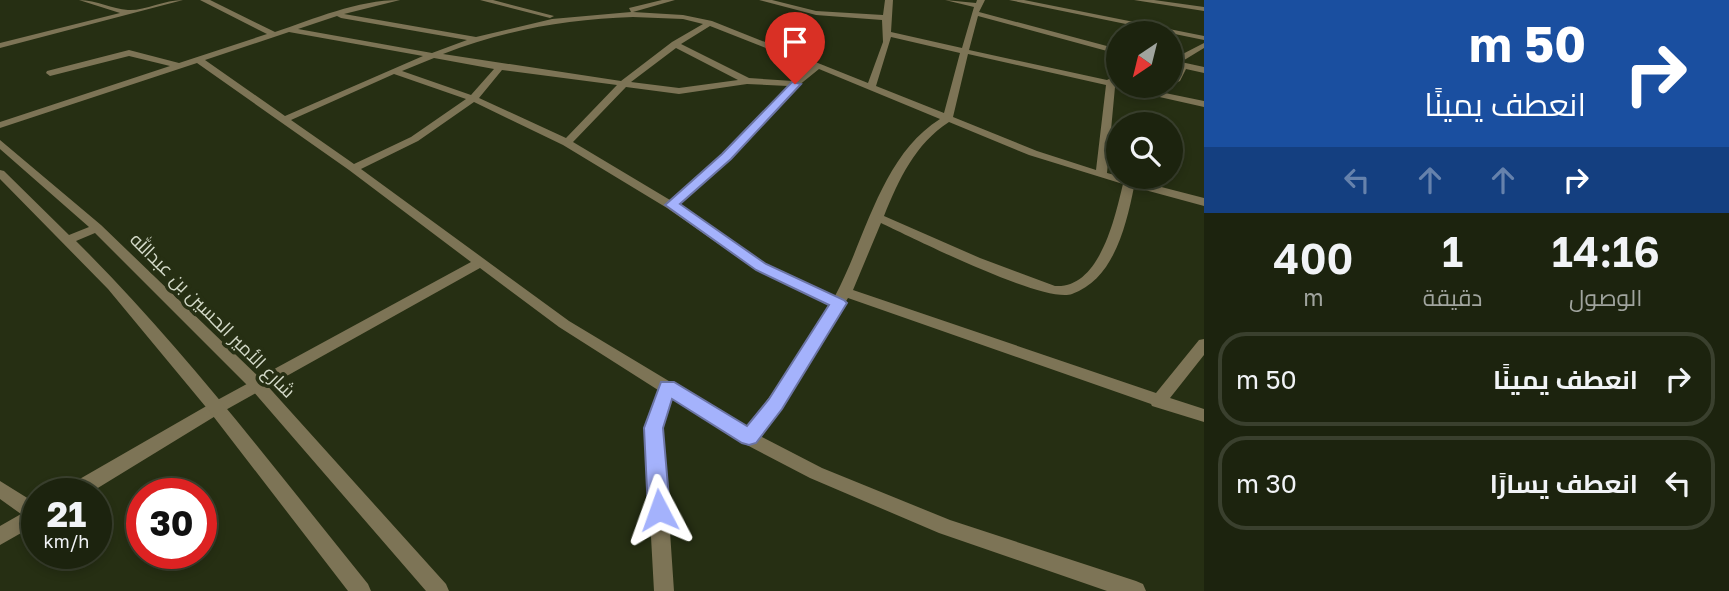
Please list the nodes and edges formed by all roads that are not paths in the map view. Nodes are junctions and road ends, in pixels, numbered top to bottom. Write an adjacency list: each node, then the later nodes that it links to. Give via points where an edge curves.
1 (83, 0): 15 (street)
2 (179, 0): 15 (street)
3 (204, 0): 23 (street)
4 (396, 0): 16 (street)
5 (484, 0): 17 (street)
6 (529, 0): 17 (street)
7 (671, 0): 18 (street)
8 (763, 0): 19 (street, via 816,13)
9 (889, 0): 19 (street)
10 (949, 0): 13 (street)
11 (1013, 0): 25 (street)
12 (1138, 0): 14 (street)
13 (978, 6): 30 (street); 31 (street)
14 (1204, 9)
15 (128, 12): 29 (street)
16 (333, 15): 22 (street); 26 (street)
17 (550, 16): 20 (street)
18 (603, 17): 20 (street); 21 (street, via 671,16)
19 (886, 18): 24 (street)
20 (559, 22): 26 (street)
21 (709, 23): 27 (street); 35 (street)
22 (288, 30): 23 (street); 32 (street)
23 (275, 34): 34 (street)
24 (887, 38): 31 (street); 46 (street)
25 (1204, 38)
26 (477, 39): 32 (street)
27 (675, 44): 42 (street); 44 (street)
28 (1204, 45): 33 (street)
29 (0, 46)
30 (1106, 48)
31 (966, 51): 43 (street); 53 (street)
32 (435, 56): 38 (street); 40 (street)
33 (1183, 57)
34 (200, 61): 36 (street); 52 (street)
35 (819, 65): 45 (street); 46 (street)
36 (183, 66): 41 (street, via 129,52); 54 (street)
37 (1183, 66): 39 (street)
38 (500, 67): 44 (street); 50 (street)
39 (1204, 70)
40 (396, 72): 50 (street); 52 (street)
41 (50, 73)
42 (747, 81): 44 (street, via 683,91); 45 (street)
43 (1106, 82)
44 (624, 83): 56 (street)
45 (795, 84): 64 (street, via 727,156)
46 (871, 86): 53 (street)
47 (1183, 96): 51 (street)
48 (1114, 98): 59 (street)
49 (1183, 98): 51 (street)
50 (474, 99): 56 (street); 57 (street, via 409,142)
51 (1204, 102)
52 (285, 118): 57 (street)
53 (947, 119): 59 (street); 65 (street, via 934,125 912,151)
54 (0, 125)
55 (0, 143): 66 (street, شارع الأمير الحسين بن عبدالله)
56 (567, 143): 64 (street)
57 (353, 168): 68 (street)
58 (0, 173): 67 (street)
59 (1101, 175): 60 (street)
60 (1106, 176)
61 (1128, 189): 65 (street, via 1120,225 1101,262 1080,284 1067,290 1038,285)
62 (1153, 189): 63 (street)
63 (1204, 202)
64 (671, 205): 69 (street, via 761,267)
65 (877, 217): 69 (street)
66 (97, 228): 67 (street); 71 (street, شارع الأمير الحسين بن عبدالله)
67 (68, 240): 74 (street)
68 (479, 263): 71 (street); 72 (street, via 565,324)
69 (842, 298): 73 (street); 76 (street)
70 (1204, 344): 73 (street)
71 (258, 386): 74 (street); 83 (street, شارع الأمير الحسين بن عبدالله)
72 (667, 387): 76 (street); 84 (street, via 654,428)
73 (1158, 402): 75 (street)
74 (216, 408): 77 (street); 82 (street)
75 (1204, 416)
76 (749, 438): 85 (street, via 816,473 946,527)
77 (98, 478)
78 (0, 489): 79 (street)
79 (21, 504)
80 (21, 524): 81 (street)
81 (0, 537)
82 (362, 591)
83 (439, 591)
84 (664, 591)
85 (1136, 591)

